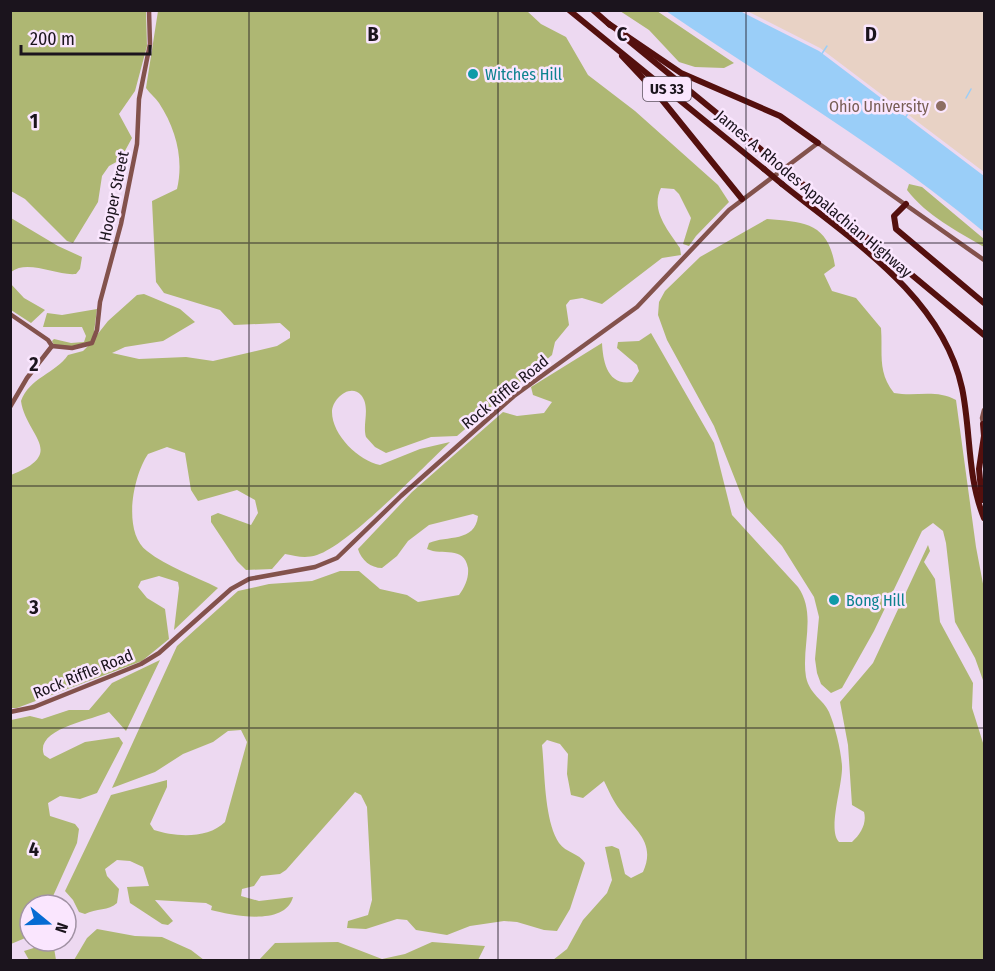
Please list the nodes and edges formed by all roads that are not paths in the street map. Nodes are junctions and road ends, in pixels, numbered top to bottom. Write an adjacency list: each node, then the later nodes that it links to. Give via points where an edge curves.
1 (149, 10): 13 (street, Hooper Street, via 150,44 139,99 137,144 97,330 92,343 72,348)
2 (569, 10): 5 (highway, James A. Rhodes Appalachian Highway / US 33)
3 (593, 10): 4 (highway, James A. Rhodes Appalachian Highway / US 33)
4 (609, 24): 6 (highway, via 681,73 780,116); 12 (highway, James A. Rhodes Appalachian Highway / US 33, bridge)
5 (613, 47): 7 (highway, via 654,90); 18 (highway, James A. Rhodes Appalachian Highway / US 33, bridge, via 911,294 939,334 962,386 972,472)
6 (818, 143): 7 (street, Rock Riffle Road); 8 (street)
7 (742, 200): 19 (street, Rock Riffle Road, via 712,226 637,307 514,396 337,558 315,567 249,579 231,589 159,653 141,664 34,707)
8 (906, 204): 9 (street); 10 (highway, via 894,216 896,229)
9 (984, 260)
10 (984, 303)
11 (10, 314): 13 (street)
12 (984, 335)
13 (52, 346): 14 (street)
14 (10, 407)
15 (984, 410): 16 (street)
16 (984, 425): 17 (highway, via 979,474)
17 (984, 513)
18 (984, 518)
19 (10, 712)

